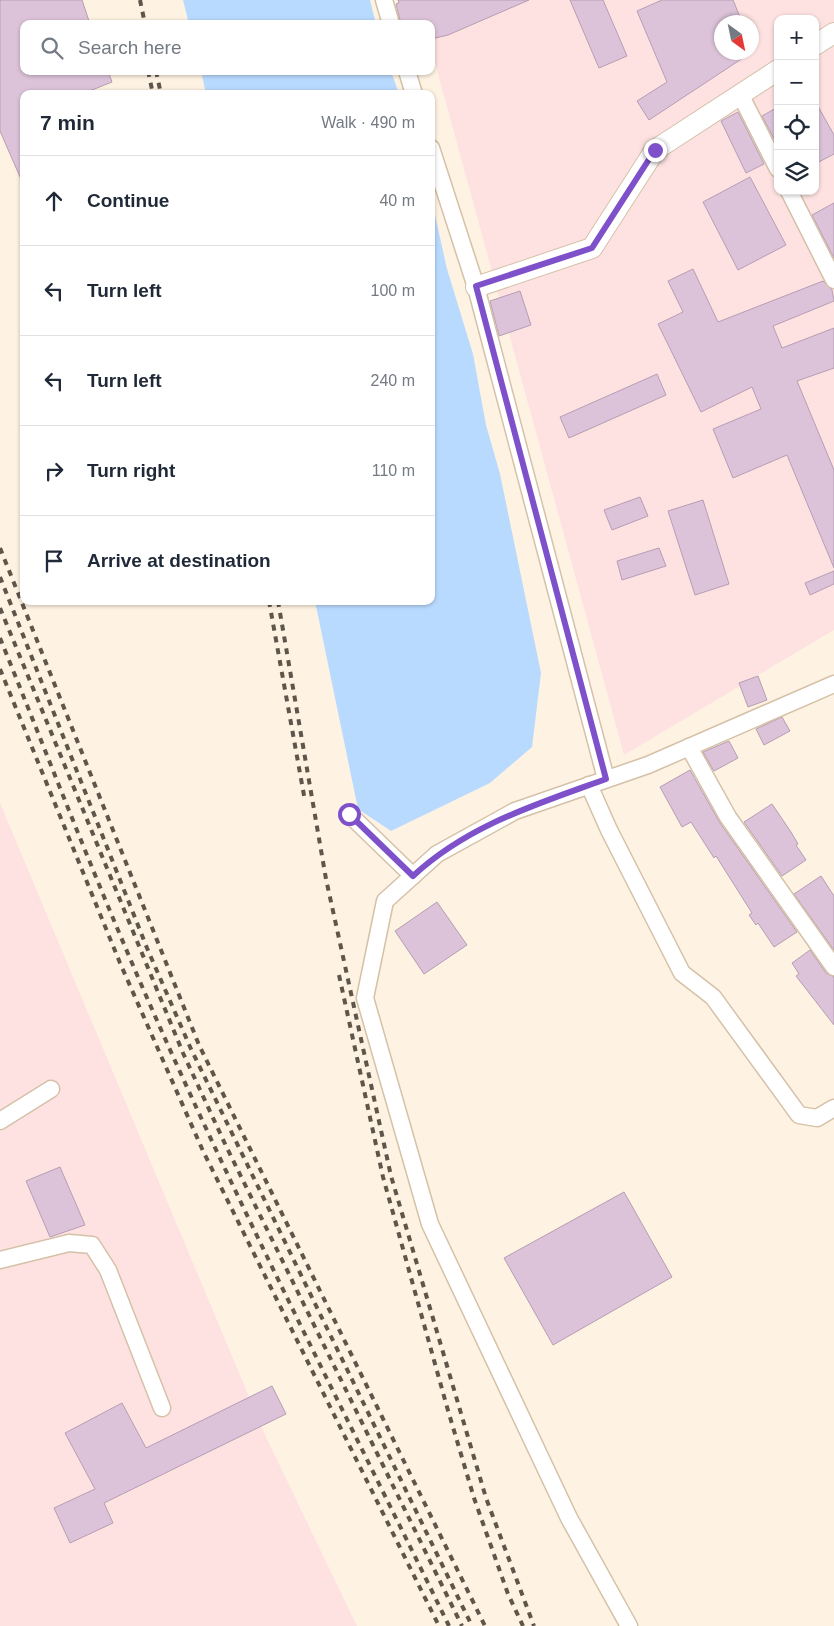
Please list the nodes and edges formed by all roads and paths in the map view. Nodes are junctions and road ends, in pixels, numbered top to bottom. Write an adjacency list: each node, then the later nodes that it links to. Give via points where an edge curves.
1 (384, 0): 2 (street)
2 (390, 20)
3 (834, 33): 4 (street)
4 (819, 42)
5 (774, 73): 8 (street)
6 (408, 75): 7 (street)
7 (413, 90)
8 (740, 94): 10 (street); 13 (street, via 655,150 592,248)
9 (435, 160): 13 (street)
10 (774, 161)
11 (791, 195): 12 (street)
12 (834, 280)
13 (476, 286): 16 (street)
14 (834, 684): 15 (street)
15 (689, 747): 16 (street); 20 (street, via 728,817)
16 (606, 779): 17 (street)
17 (589, 785): 19 (street, via 515,811 437,854); 22 (street, via 682,973 713,997 799,1115 816,1118)
18 (349, 814): 19 (street)
19 (413, 876): 26 (street, via 385,901 365,998 430,1224 569,1518)
20 (834, 967)
21 (51, 1089): 23 (street)
22 (834, 1108)
23 (0, 1121)
24 (0, 1260): 25 (street, via 69,1243 92,1246 108,1270)
25 (162, 1408)
26 (629, 1626)

